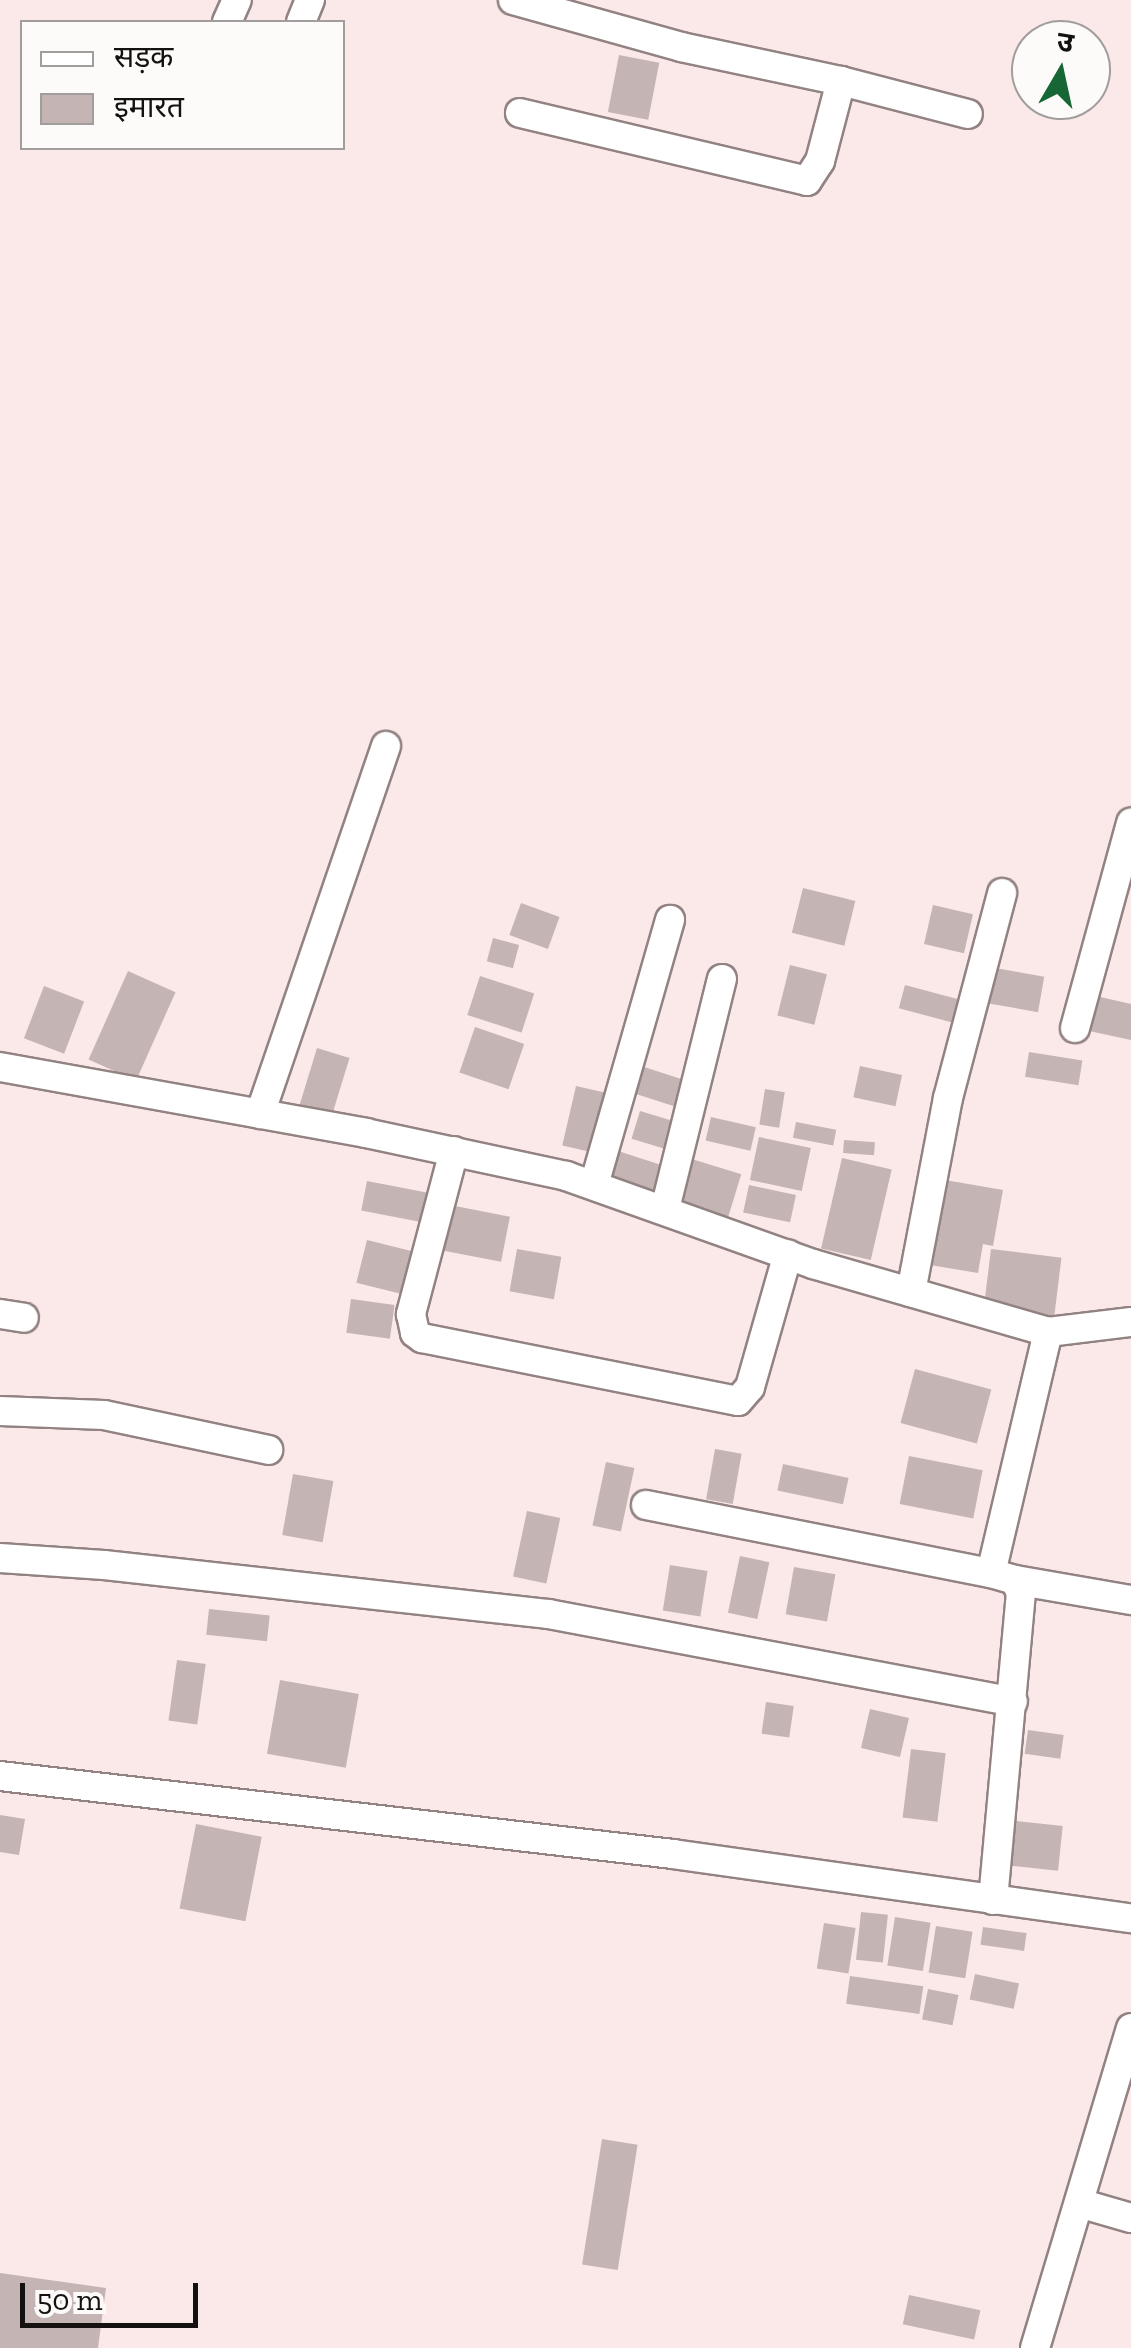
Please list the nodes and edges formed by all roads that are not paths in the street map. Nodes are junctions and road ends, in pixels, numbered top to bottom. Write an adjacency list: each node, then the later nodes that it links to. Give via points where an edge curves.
1 (513, 0): 2 (street, via 681,47)
2 (841, 80): 3 (street, via 820,160 807,181); 4 (street)
3 (520, 113)
4 (968, 114)
5 (386, 746): 12 (street)
6 (1131, 823): 10 (street)
7 (1002, 893): 17 (street, via 948,1098)
8 (670, 920): 14 (street)
9 (722, 979): 15 (street)
10 (1075, 1028)
11 (0, 1068): 12 (street)
12 (260, 1114): 13 (street)
13 (454, 1151): 14 (street); 16 (street, via 411,1314 422,1338 738,1401 750,1387)
14 (594, 1185): 15 (street)
15 (665, 1209): 16 (street)
16 (788, 1254): 17 (street)
17 (910, 1292): 19 (street)
18 (1131, 1322): 19 (street)
19 (1048, 1332): 24 (street)
20 (0, 1411): 21 (street, via 104,1415)
21 (268, 1450)
22 (646, 1504): 24 (street)
23 (0, 1558): 26 (street, via 549,1614)
24 (1003, 1576): 25 (street); 26 (street, via 1021,1593)
25 (1131, 1600)
26 (1013, 1702): 28 (street)
27 (0, 1776): 28 (street, via 673,1854)
28 (993, 1900): 29 (street)
29 (1131, 1918)
30 (1131, 2028): 31 (street)
31 (1078, 2203): 32 (street); 33 (street)
32 (1131, 2218)
33 (1035, 2348)

